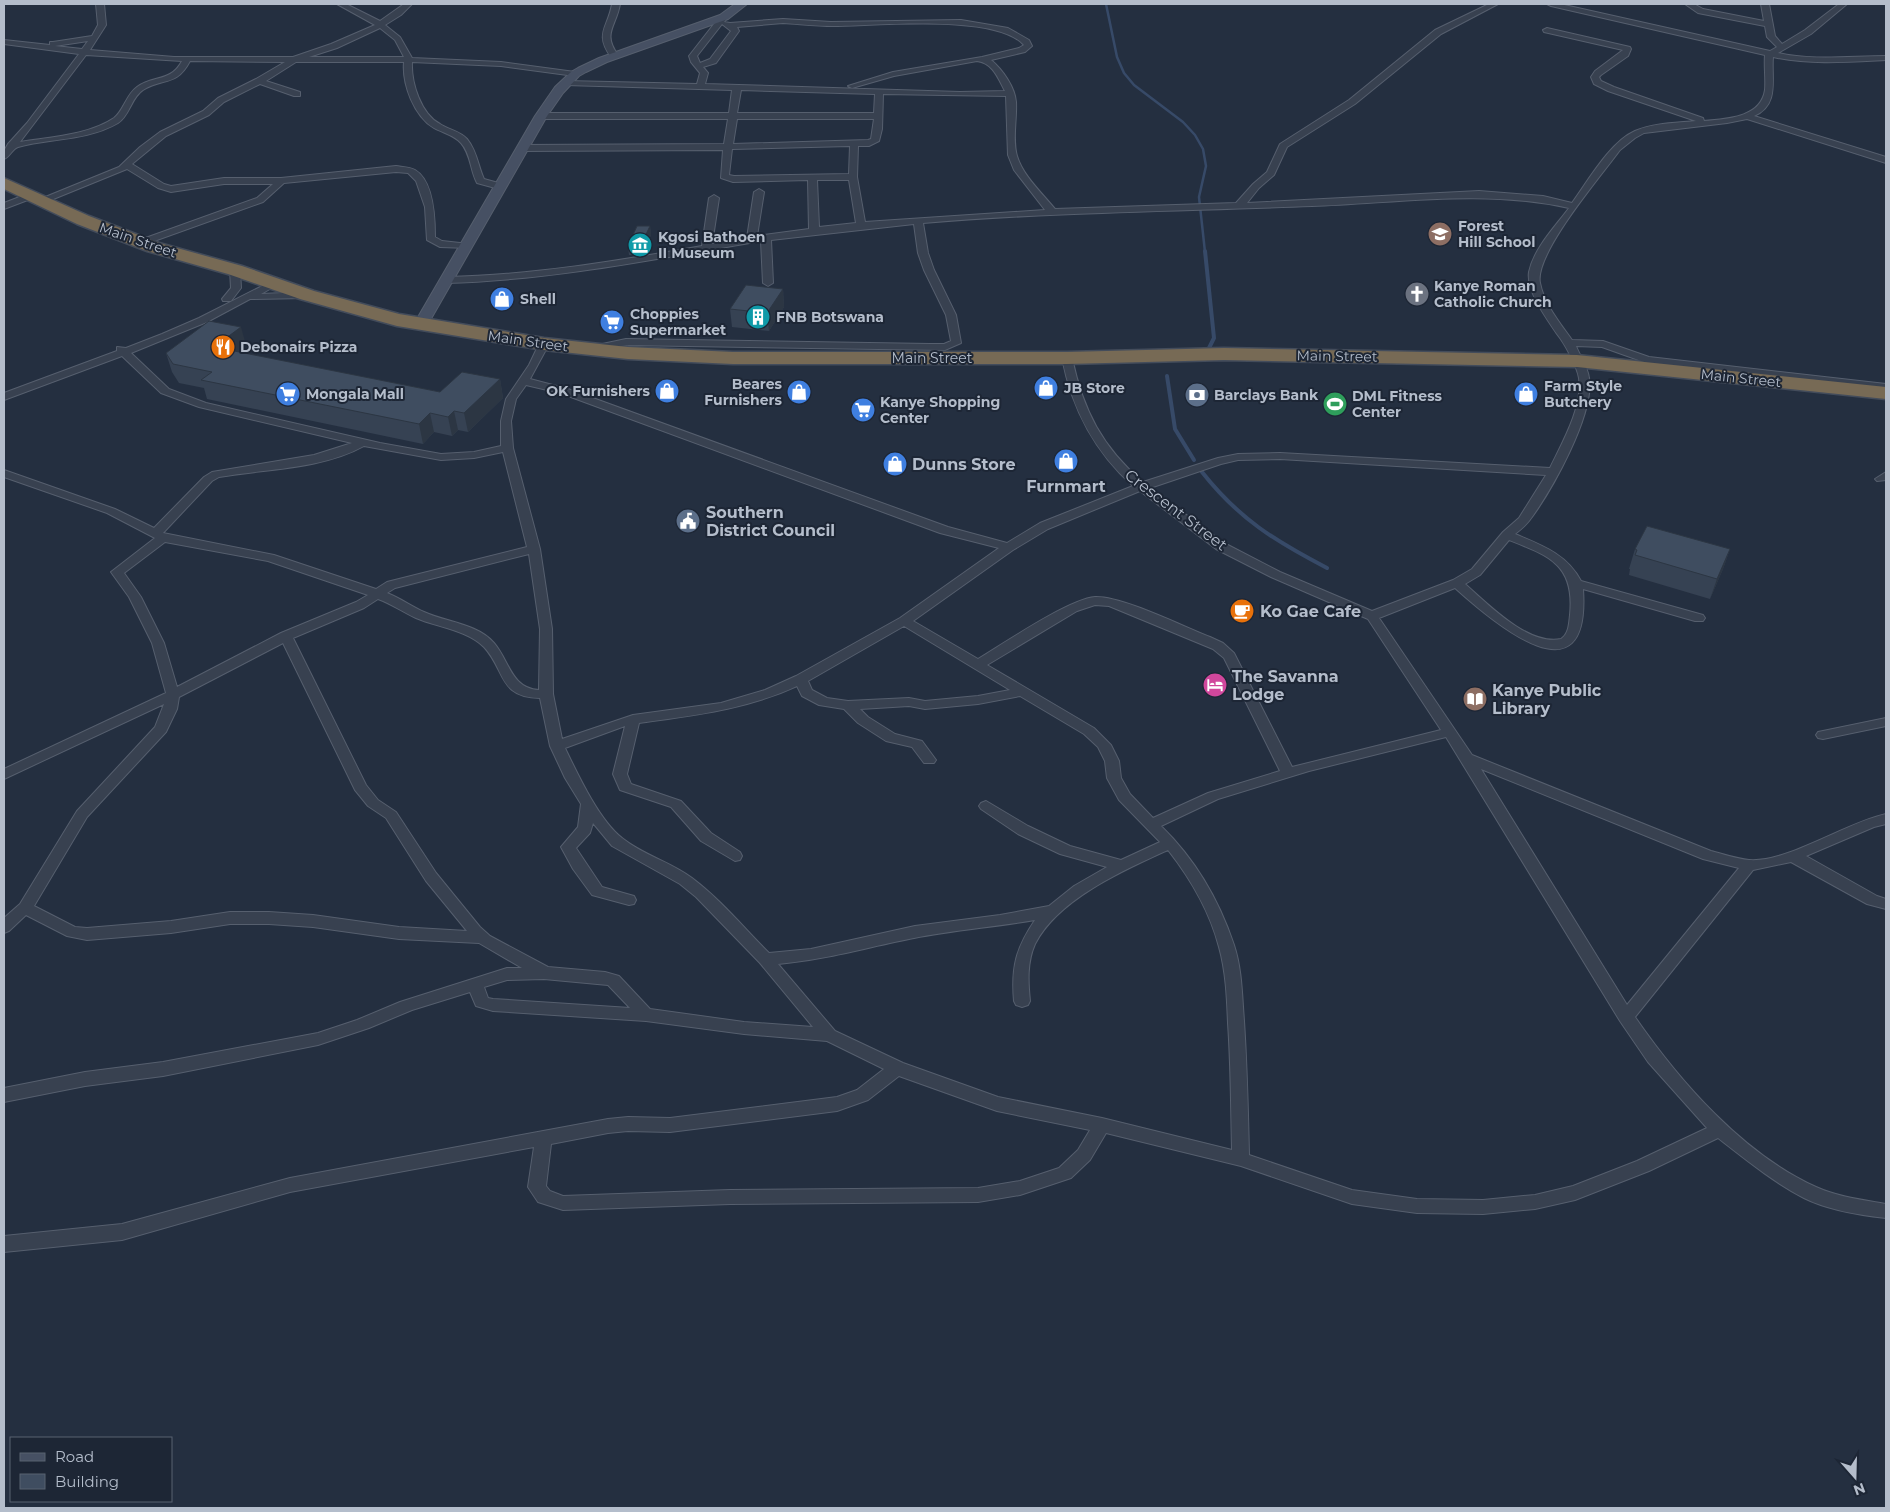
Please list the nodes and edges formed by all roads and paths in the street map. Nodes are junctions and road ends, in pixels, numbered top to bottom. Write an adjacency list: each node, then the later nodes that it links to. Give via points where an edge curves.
1 (100, 4): 17 (street, via 102,25)
2 (341, 4): 14 (street)
3 (408, 4): 14 (street)
4 (616, 4): 22 (street, via 604,38 606,47)
5 (742, 4): 13 (street)
6 (1494, 4): 59 (street, via 1438,32 1352,102 1283,146 1271,173)
7 (1551, 4): 12 (street)
8 (1574, 4): 12 (street)
9 (1689, 4): 15 (street, via 1701,11)
10 (1765, 4): 15 (street)
11 (1843, 4): 20 (street, via 1808,32)
12 (1564, 7): 23 (street)
13 (725, 21): 22 (street); 28 (street, via 831,24 961,22 1005,30 1028,46); 29 (street, via 693,56); 29 (street, via 734,31 713,62)
14 (380, 24): 24 (street, via 355,38); 27 (street, via 396,38)
15 (1769, 24): 20 (street, via 1771,37)
16 (1546, 30): 42 (street, via 1627,49 1625,54 1598,73 1595,77 1597,82)
17 (94, 38): 19 (street); 21 (street)
18 (4, 42): 19 (street)
19 (38, 46): 21 (street)
20 (1780, 47): 23 (street)
21 (83, 52): 26 (street); 44 (street)
22 (614, 55): 30 (street)
23 (1769, 55): 25 (street, via 1811,60); 41 (street, via 1770,90 1760,110)
24 (295, 58): 26 (street); 27 (street); 31 (street)
25 (1886, 58)
26 (187, 59): 44 (street, via 175,76 138,90 125,111 112,122)
27 (408, 59): 30 (street, via 501,64); 54 (street, via 414,98 428,121 460,137 473,155 482,184)
28 (984, 59): 34 (street, via 893,74); 36 (street, via 998,69)
29 (698, 66): 32 (street, via 704,74)
30 (571, 79): 32 (street); 38 (street, via 551,99)
31 (259, 80): 37 (street); 49 (street, via 221,100 196,119 164,134)
32 (701, 86): 33 (street)
33 (737, 87): 34 (street); 39 (street)
34 (840, 90): 35 (street)
35 (879, 91): 36 (street); 40 (street)
36 (1010, 93): 61 (street, via 1012,155 1018,170)
37 (297, 94)
38 (541, 116): 39 (street); 46 (street)
39 (732, 116): 40 (street); 45 (street)
40 (879, 116): 43 (street, via 875,141)
41 (1747, 116): 42 (street); 48 (street)
42 (1708, 123): 60 (street, via 1660,127 1631,136 1617,148)
43 (854, 144): 45 (street); 50 (street)
44 (11, 146): 47 (street)
45 (727, 147): 46 (street); 51 (street, via 723,174 730,179)
46 (522, 148): 54 (street)
47 (4, 156)
48 (1886, 160)
49 (127, 165): 52 (street, via 165,188 224,181); 56 (street, via 116,172)
50 (852, 177): 51 (street); 63 (street)
51 (812, 178): 64 (street)
52 (281, 181): 67 (street, via 265,197 252,203); 68 (street, via 396,169 410,171 420,180 430,208 430,238 440,244)
53 (4, 183): 56 (highway, Main Street)
54 (499, 186): 68 (street)
55 (760, 192): 66 (street)
56 (37, 198): 58 (street); 67 (highway, Main Street, via 78,219)
57 (714, 198): 69 (street)
58 (4, 206)
59 (1239, 206): 60 (street, via 1481,194 1549,199); 61 (street)
60 (1574, 206): 79 (street, via 1544,248 1534,273 1535,284 1547,312)
61 (1052, 212): 62 (street)
62 (918, 221): 63 (street); 80 (street, via 923,253 951,315 956,343 952,346)
63 (860, 226): 64 (street)
64 (814, 230): 65 (street)
65 (766, 237): 66 (street); 73 (street)
66 (752, 239): 69 (street)
67 (143, 242): 70 (highway, Main Street)
68 (466, 246): 71 (street)
69 (707, 247): 71 (street, via 537,275)
70 (235, 270): 72 (highway, Main Street); 75 (street, via 236,288)
71 (446, 280): 77 (street)
72 (269, 281): 74 (highway, Main Street); 75 (street); 76 (street)
73 (768, 283)
74 (307, 295): 76 (street); 77 (highway, Main Street)
75 (227, 299): 81 (street)
76 (242, 299): 78 (street)
77 (421, 324): 82 (highway, Main Street, via 514,340)
78 (158, 339): 81 (street); 85 (street)
79 (1569, 342): 84 (street); 88 (street, via 1603,344 1648,360)
80 (656, 348): 82 (highway, Main Street); 83 (highway, Main Street, via 733,358)
81 (117, 353): 85 (street); 86 (street); 90 (street)
82 (541, 355): 87 (street)
83 (1067, 358): 84 (highway, Main Street, via 1224,354); 95 (street, Crescent Street, via 1070,377 1093,433 1103,449)
84 (1577, 361): 89 (highway, Main Street); 93 (street, via 1584,378 1582,405)
85 (132, 364): 86 (street, via 103,364); 91 (street, via 165,390 188,401)
86 (77, 370): 90 (street)
87 (523, 381): 92 (street, via 511,399 505,430); 98 (street, via 564,391 944,530)
88 (1886, 387)
89 (1886, 393)
90 (4, 396)
91 (362, 442): 92 (street, via 452,458); 97 (street, via 354,448 331,454 216,474 208,479)
92 (506, 448): 99 (street)
93 (1554, 472): 95 (street, via 1280,456 1238,457); 96 (street, via 1524,520)
94 (4, 473): 97 (street, via 111,511)
95 (1140, 487): 98 (street, via 1044,526); 103 (street, Crescent Street, via 1219,545 1268,571)
96 (1506, 535): 100 (street, via 1546,552 1562,564); 101 (street, via 1476,572)
97 (159, 536): 102 (street, via 270,558); 110 (street, via 117,571 158,643)
98 (1009, 547): 105 (street)
99 (534, 549): 102 (street, via 396,583); 111 (street, via 546,629)
100 (1576, 583): 101 (street, via 1573,634 1563,643 1550,644 1502,623); 104 (street)
101 (1457, 584): 103 (street)
102 (379, 594): 106 (street, via 342,614); 111 (street, via 480,638 489,645 519,691)
103 (1372, 616): 115 (street)
104 (1699, 618)
105 (904, 621): 107 (street); 108 (street)
106 (286, 636): 110 (street); 136 (street, via 360,787 372,803 391,815 431,877)
107 (979, 664): 109 (street); 120 (street, via 1073,608 1094,601 1111,602 1218,646 1229,656)
108 (801, 679): 112 (street, via 807,693 824,702); 113 (street, via 770,693 722,707)
109 (1024, 691): 112 (street, via 926,705 909,702); 125 (street, via 1089,731 1104,745 1112,761 1114,778 1124,797)
110 (173, 694): 121 (street); 133 (street, via 161,729 82,814)
111 (546, 694): 117 (street)
112 (848, 705): 119 (street, via 863,720 891,738 917,744)
113 (633, 719): 117 (street); 127 (street, via 620,774 625,787 676,804 706,837)
114 (1886, 722): 116 (street)
115 (1450, 732): 118 (street); 120 (street)
116 (1822, 735)
117 (557, 746): 122 (street)
118 (1467, 758): 129 (street, via 1708,854); 142 (street)
119 (929, 760)
120 (1288, 773): 125 (street, via 1213,796)
121 (4, 774)
122 (588, 805): 131 (street, via 585,829 568,847 597,891); 137 (street, via 617,842 691,884)
123 (986, 806): 130 (street, via 1023,830 1066,850)
124 (1886, 820): 128 (street, via 1870,822)
125 (1150, 825): 126 (street)
126 (1170, 843): 130 (street); 149 (street, via 1191,869 1214,912 1227,947 1234,990)
127 (735, 856)
128 (1793, 856): 129 (street); 132 (street, via 1864,896)
129 (1749, 864): 142 (street)
130 (1120, 865): 134 (street)
131 (629, 900)
132 (1886, 904)
133 (25, 908): 135 (street); 136 (street, via 72,932 87,934 230,918 269,918 399,933)
134 (1052, 911): 137 (street, via 915,932 811,955); 140 (street, via 1030,939 1021,965)
135 (4, 927)
136 (482, 938): 138 (street)
137 (765, 959): 143 (street)
138 (544, 973): 139 (street, via 508,974); 141 (street, via 613,980)
139 (475, 984): 141 (street, via 482,1002 493,1005); 145 (street, via 318,1039)
140 (1022, 1001)
141 (646, 1015): 143 (street)
142 (1626, 1017): 147 (street, via 1654,1057)
143 (829, 1035): 144 (street)
144 (896, 1068): 146 (street, via 997,1104); 148 (street, via 853,1101 670,1125 608,1126)
145 (4, 1095)
146 (1102, 1125): 148 (street, via 1084,1155 1065,1173 1020,1188 978,1195 730,1197 563,1203 544,1197 537,1188); 149 (street)
147 (1718, 1130): 149 (street, via 1575,1194 1483,1207 1417,1206 1352,1198); 150 (street, via 1810,1193 1852,1206)
148 (542, 1139): 151 (street, via 290,1185 122,1232)
149 (1241, 1159)
150 (1886, 1210)
151 (4, 1244)

